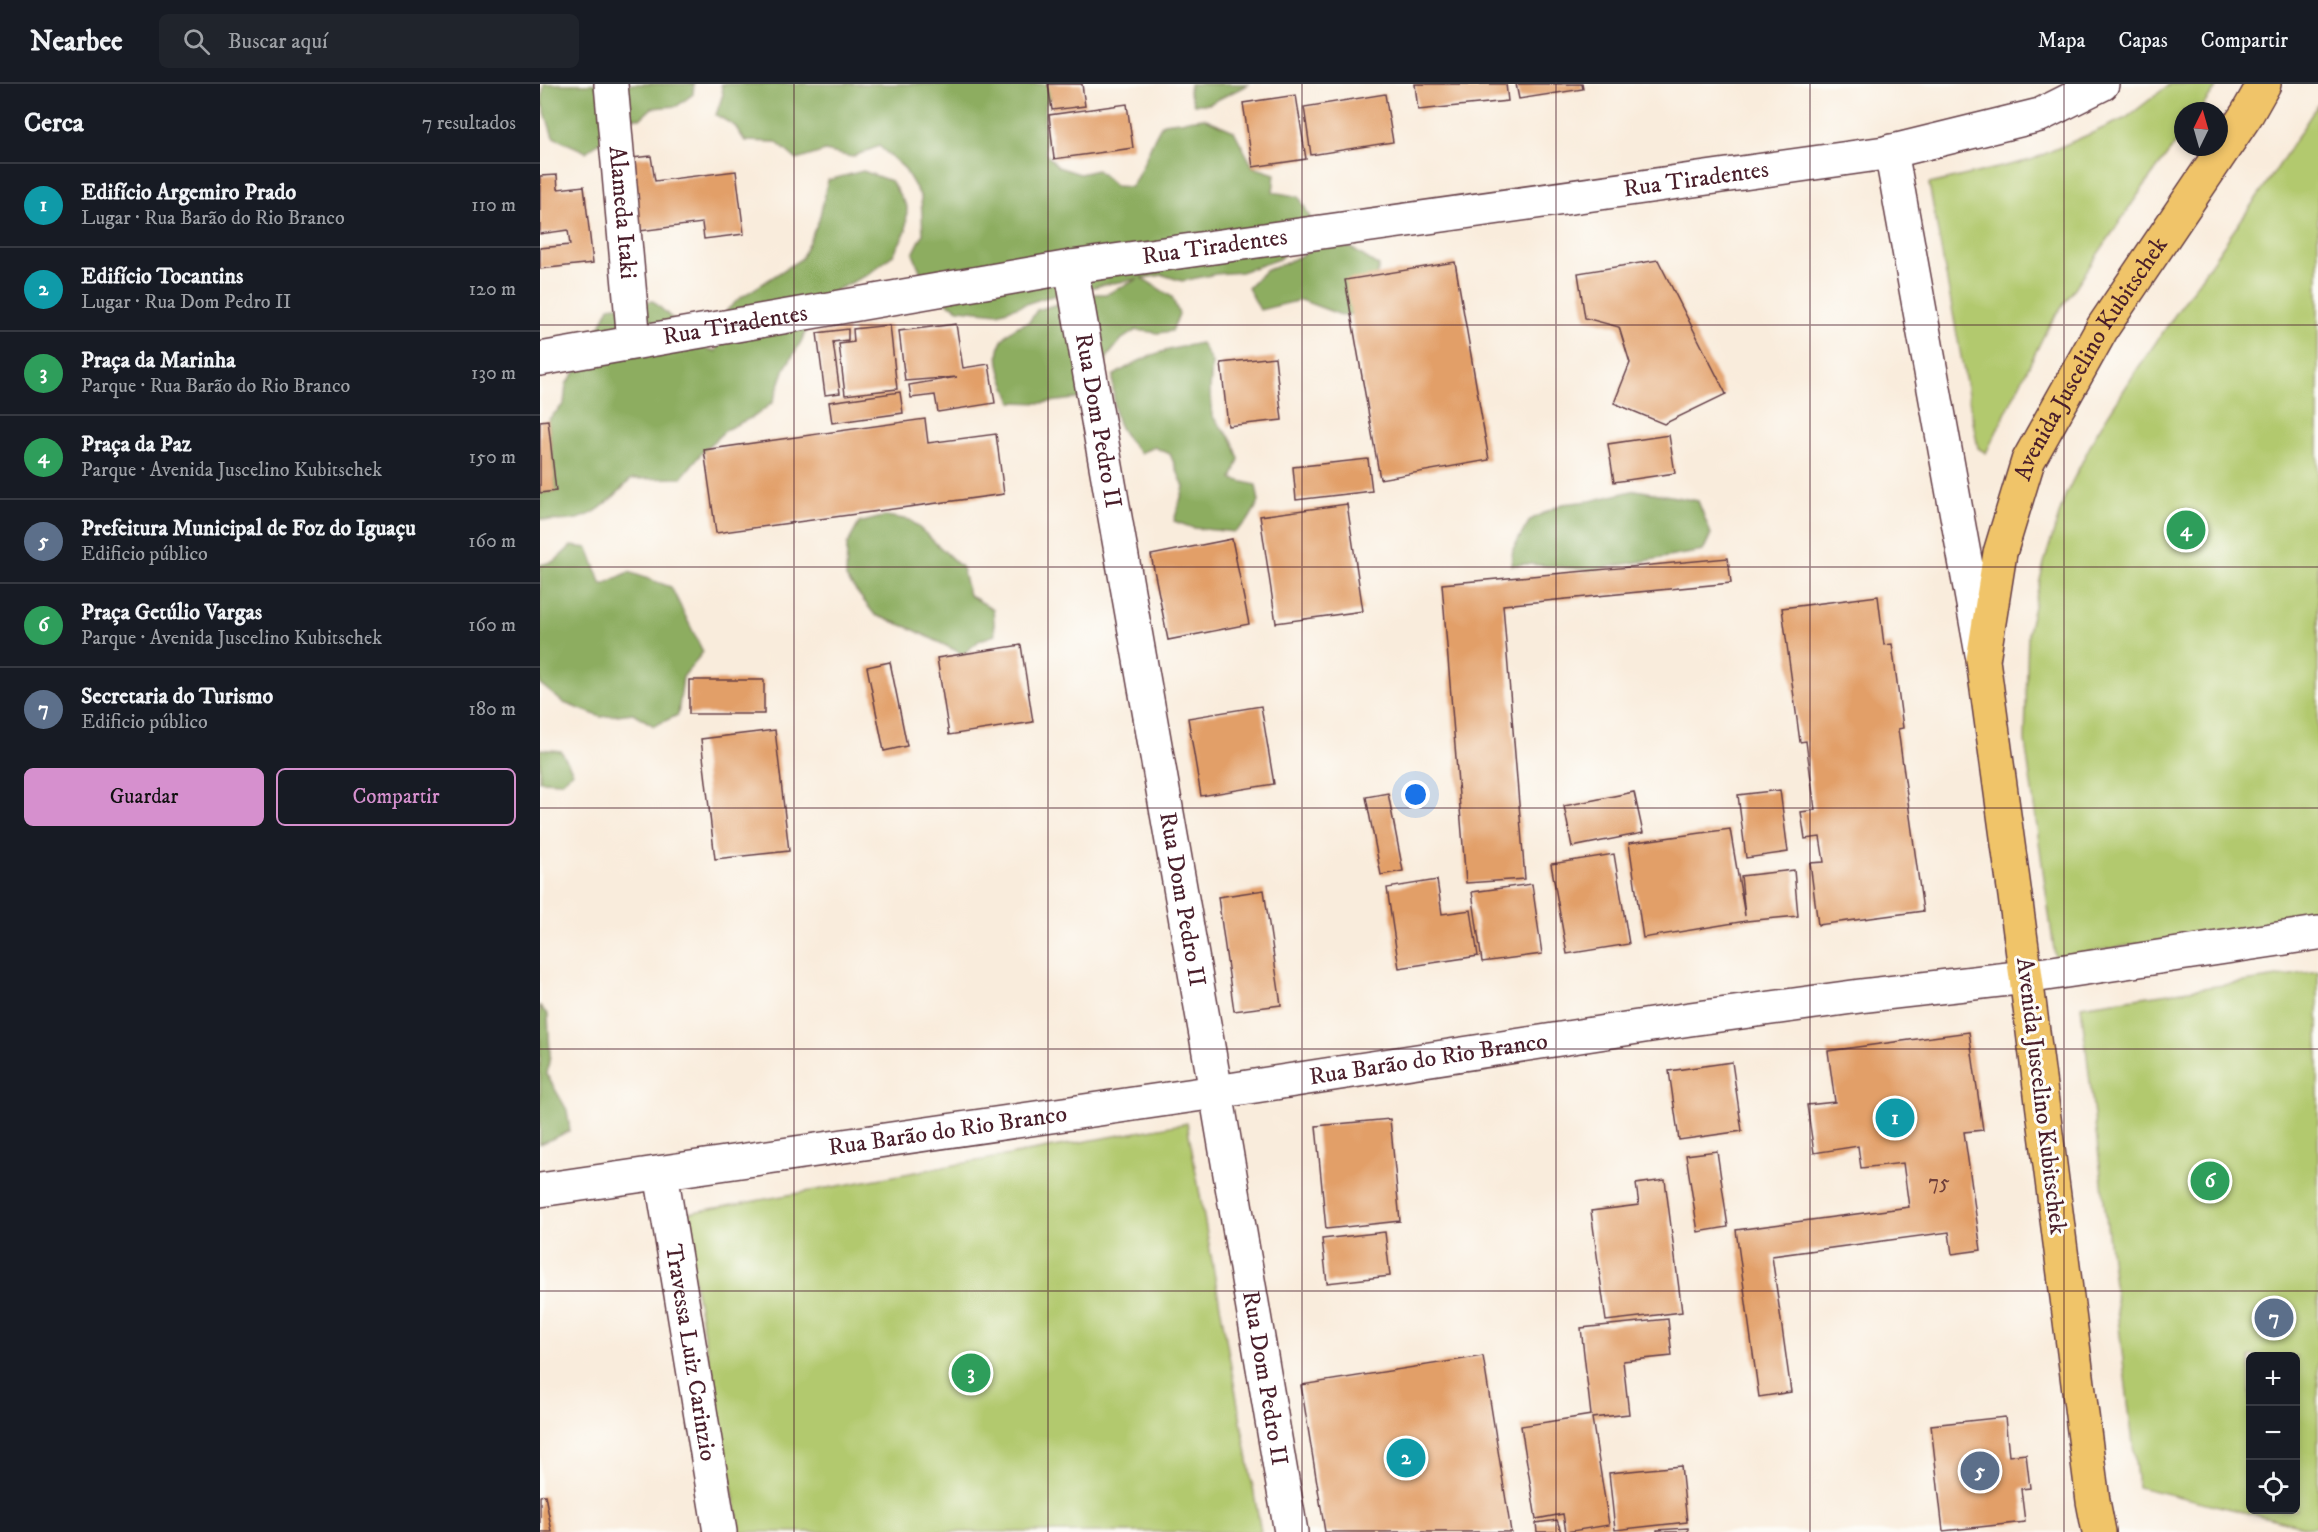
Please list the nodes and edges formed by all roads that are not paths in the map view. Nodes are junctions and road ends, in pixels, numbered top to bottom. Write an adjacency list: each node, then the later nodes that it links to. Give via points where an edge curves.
1 (611, 84): 6 (street, Alameda Itaki)
2 (2102, 84): 4 (street, Rua Tiradentes, via 2040,115)
3 (2264, 84): 8 (main road, Avenida Juscelino Kubitschek, via 2103,327 2028,461 2000,553)
4 (1891, 151): 5 (street, Rua Tiradentes); 8 (street, Avenida Juscelino Kubitschek)
5 (1071, 267): 6 (street, Rua Tiradentes); 11 (street, Rua Dom Pedro II)
6 (634, 342): 7 (street, Rua Tiradentes)
7 (540, 359)
8 (1983, 660): 10 (main road, Avenida Juscelino Kubitschek)
9 (2318, 933): 10 (street, Rua Barão do Rio Branco)
10 (2026, 977): 11 (street, Rua Barão do Rio Branco, via 1702,1018); 16 (main road, Avenida Juscelino Kubitschek)
11 (1216, 1092): 12 (street, Rua Barão do Rio Branco); 15 (street, Rua Dom Pedro II)
12 (661, 1173): 13 (street, Rua Barão do Rio Branco); 14 (street, Travessa Luiz Carinzio)
13 (540, 1190)
14 (720, 1532)
15 (1291, 1532)
16 (2099, 1532)

